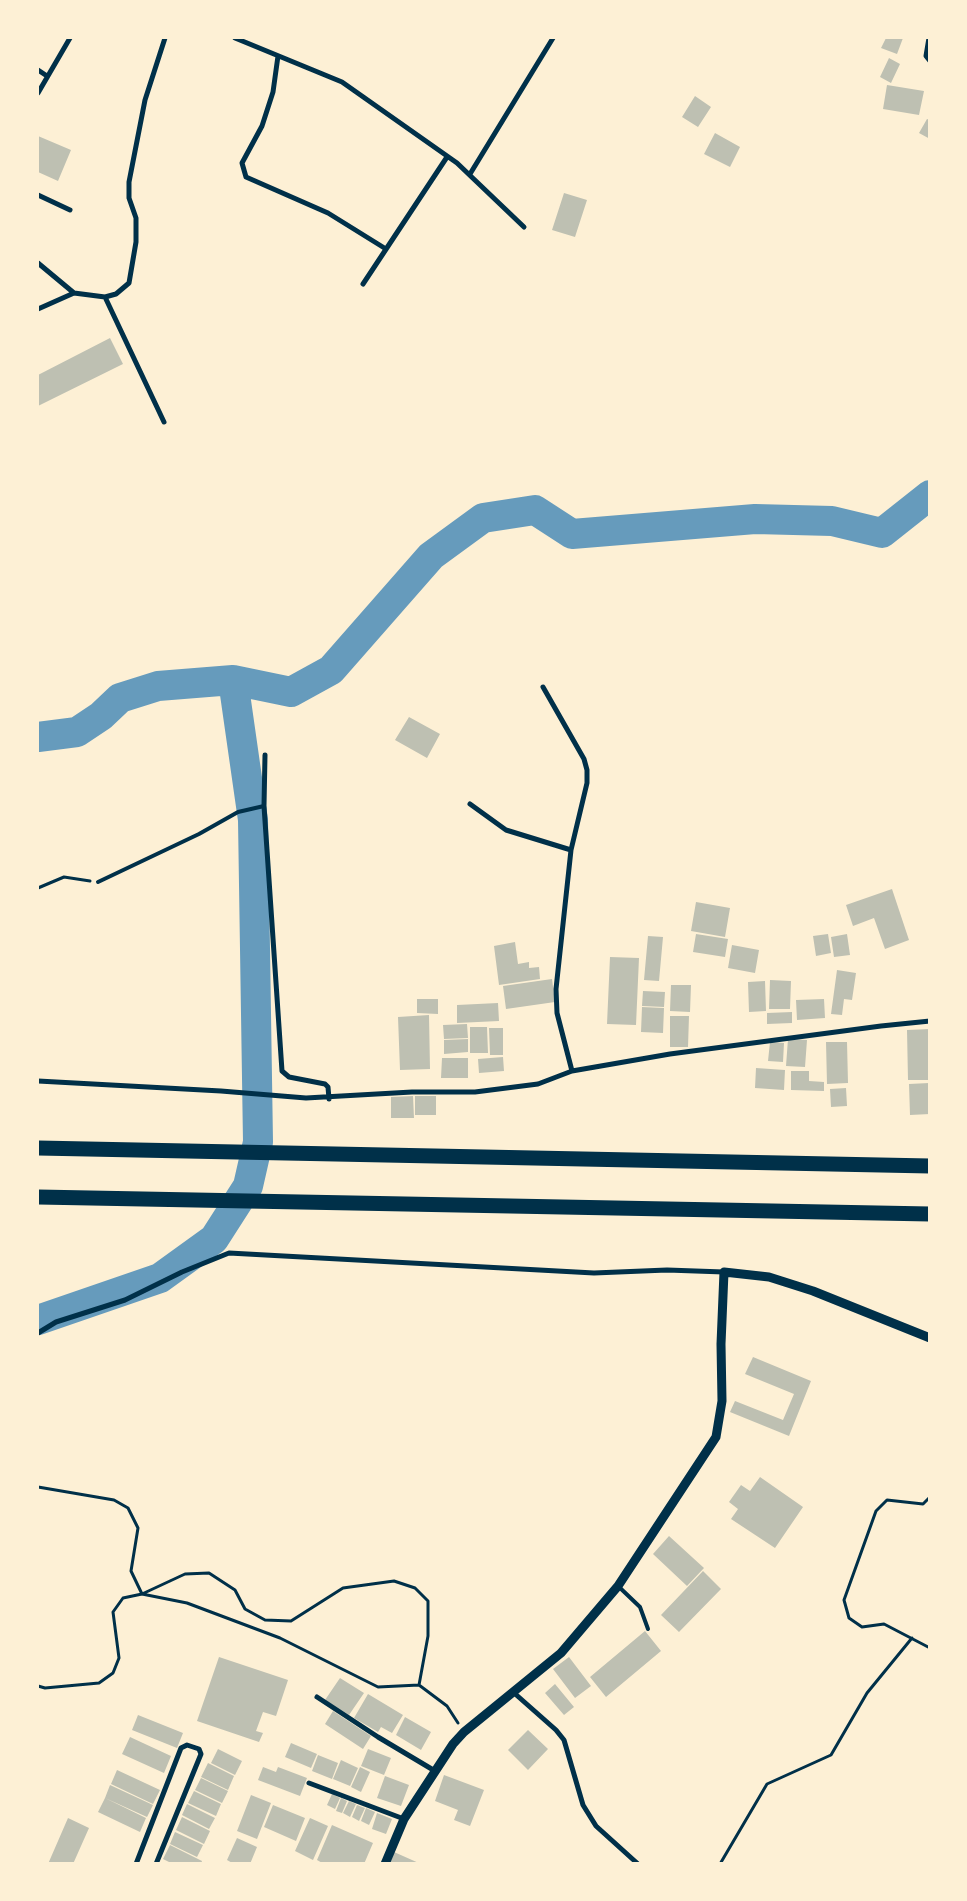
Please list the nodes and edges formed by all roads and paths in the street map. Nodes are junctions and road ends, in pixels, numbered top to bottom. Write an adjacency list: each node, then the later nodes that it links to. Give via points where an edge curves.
1 (70, 38): 9 (street)
2 (165, 38): 20 (street, via 145,100 129,182 129,198 136,218 136,242 129,284 116,294)
3 (235, 38): 6 (street)
4 (553, 38): 12 (street)
5 (929, 38): 7 (street, via 926,56)
6 (278, 56): 11 (street, via 342,82); 16 (street, via 273,92 242,163 246,177 328,213)
7 (930, 61)
8 (38, 70): 9 (street)
9 (47, 76): 10 (street)
10 (38, 93)
11 (447, 157): 12 (street); 16 (street)
12 (470, 174): 15 (street)
13 (38, 195): 14 (street)
14 (70, 210)
15 (524, 226)
16 (386, 249): 18 (street)
17 (38, 263): 19 (street)
18 (363, 284)
19 (74, 292): 20 (street); 21 (street)
20 (105, 297): 22 (street)
21 (38, 309)
22 (164, 422)
23 (543, 686): 27 (street, via 587,770 587,783)
24 (265, 755): 26 (street)
25 (470, 804): 27 (street, via 506,830)
26 (264, 806): 28 (lane, via 238,812); 33 (street, via 282,1071 289,1077 325,1084)
27 (571, 850): 31 (street, via 556,989 557,1013)
28 (98, 882): 29 (path, via 64,876)
29 (38, 888)
30 (930, 1021): 31 (street, via 734,1045)
31 (572, 1070): 33 (street, via 538,1084 474,1092 412,1092)
32 (38, 1081): 33 (street)
33 (329, 1099)
34 (38, 1148): 35 (highway)
35 (930, 1166)
36 (38, 1197): 37 (highway)
37 (930, 1214)
38 (724, 1272): 39 (street, via 594,1273 229,1252 124,1300 56,1322); 40 (street, via 769,1277 813,1290); 43 (street, via 722,1402 716,1437)
39 (38, 1333)
40 (930, 1338)
41 (38, 1487): 44 (path, via 114,1500 128,1508 138,1528 131,1571)
42 (930, 1497): 46 (path, via 923,1504 887,1500 876,1511 844,1600 849,1618 862,1627 884,1624)
43 (618, 1586): 45 (lane, via 640,1608); 50 (street, via 561,1653)
44 (142, 1594): 48 (path, via 123,1598 114,1612 119,1658 113,1673 98,1683); 49 (path, via 187,1603 280,1638 378,1687); 49 (path, via 185,1574 209,1573 235,1590 245,1609 265,1620 291,1621 343,1588 394,1581 415,1588 428,1601 428,1636)
45 (648, 1629)
46 (912, 1638): 47 (path); 60 (path, via 867,1693 831,1754 767,1784)
47 (930, 1648)
48 (38, 1686)
49 (419, 1686): 52 (path, via 447,1706)
50 (513, 1692): 52 (street); 59 (street, via 564,1740 583,1805 596,1826)
51 (317, 1696): 53 (street)
52 (464, 1732): 53 (street)
53 (435, 1771): 55 (street)
54 (309, 1783): 55 (street)
55 (404, 1819): 58 (street)
56 (136, 1864): 57 (street, via 181,1748 187,1744 199,1749 201,1754)
57 (156, 1864)
58 (385, 1864)
59 (638, 1864)
60 (720, 1864)

